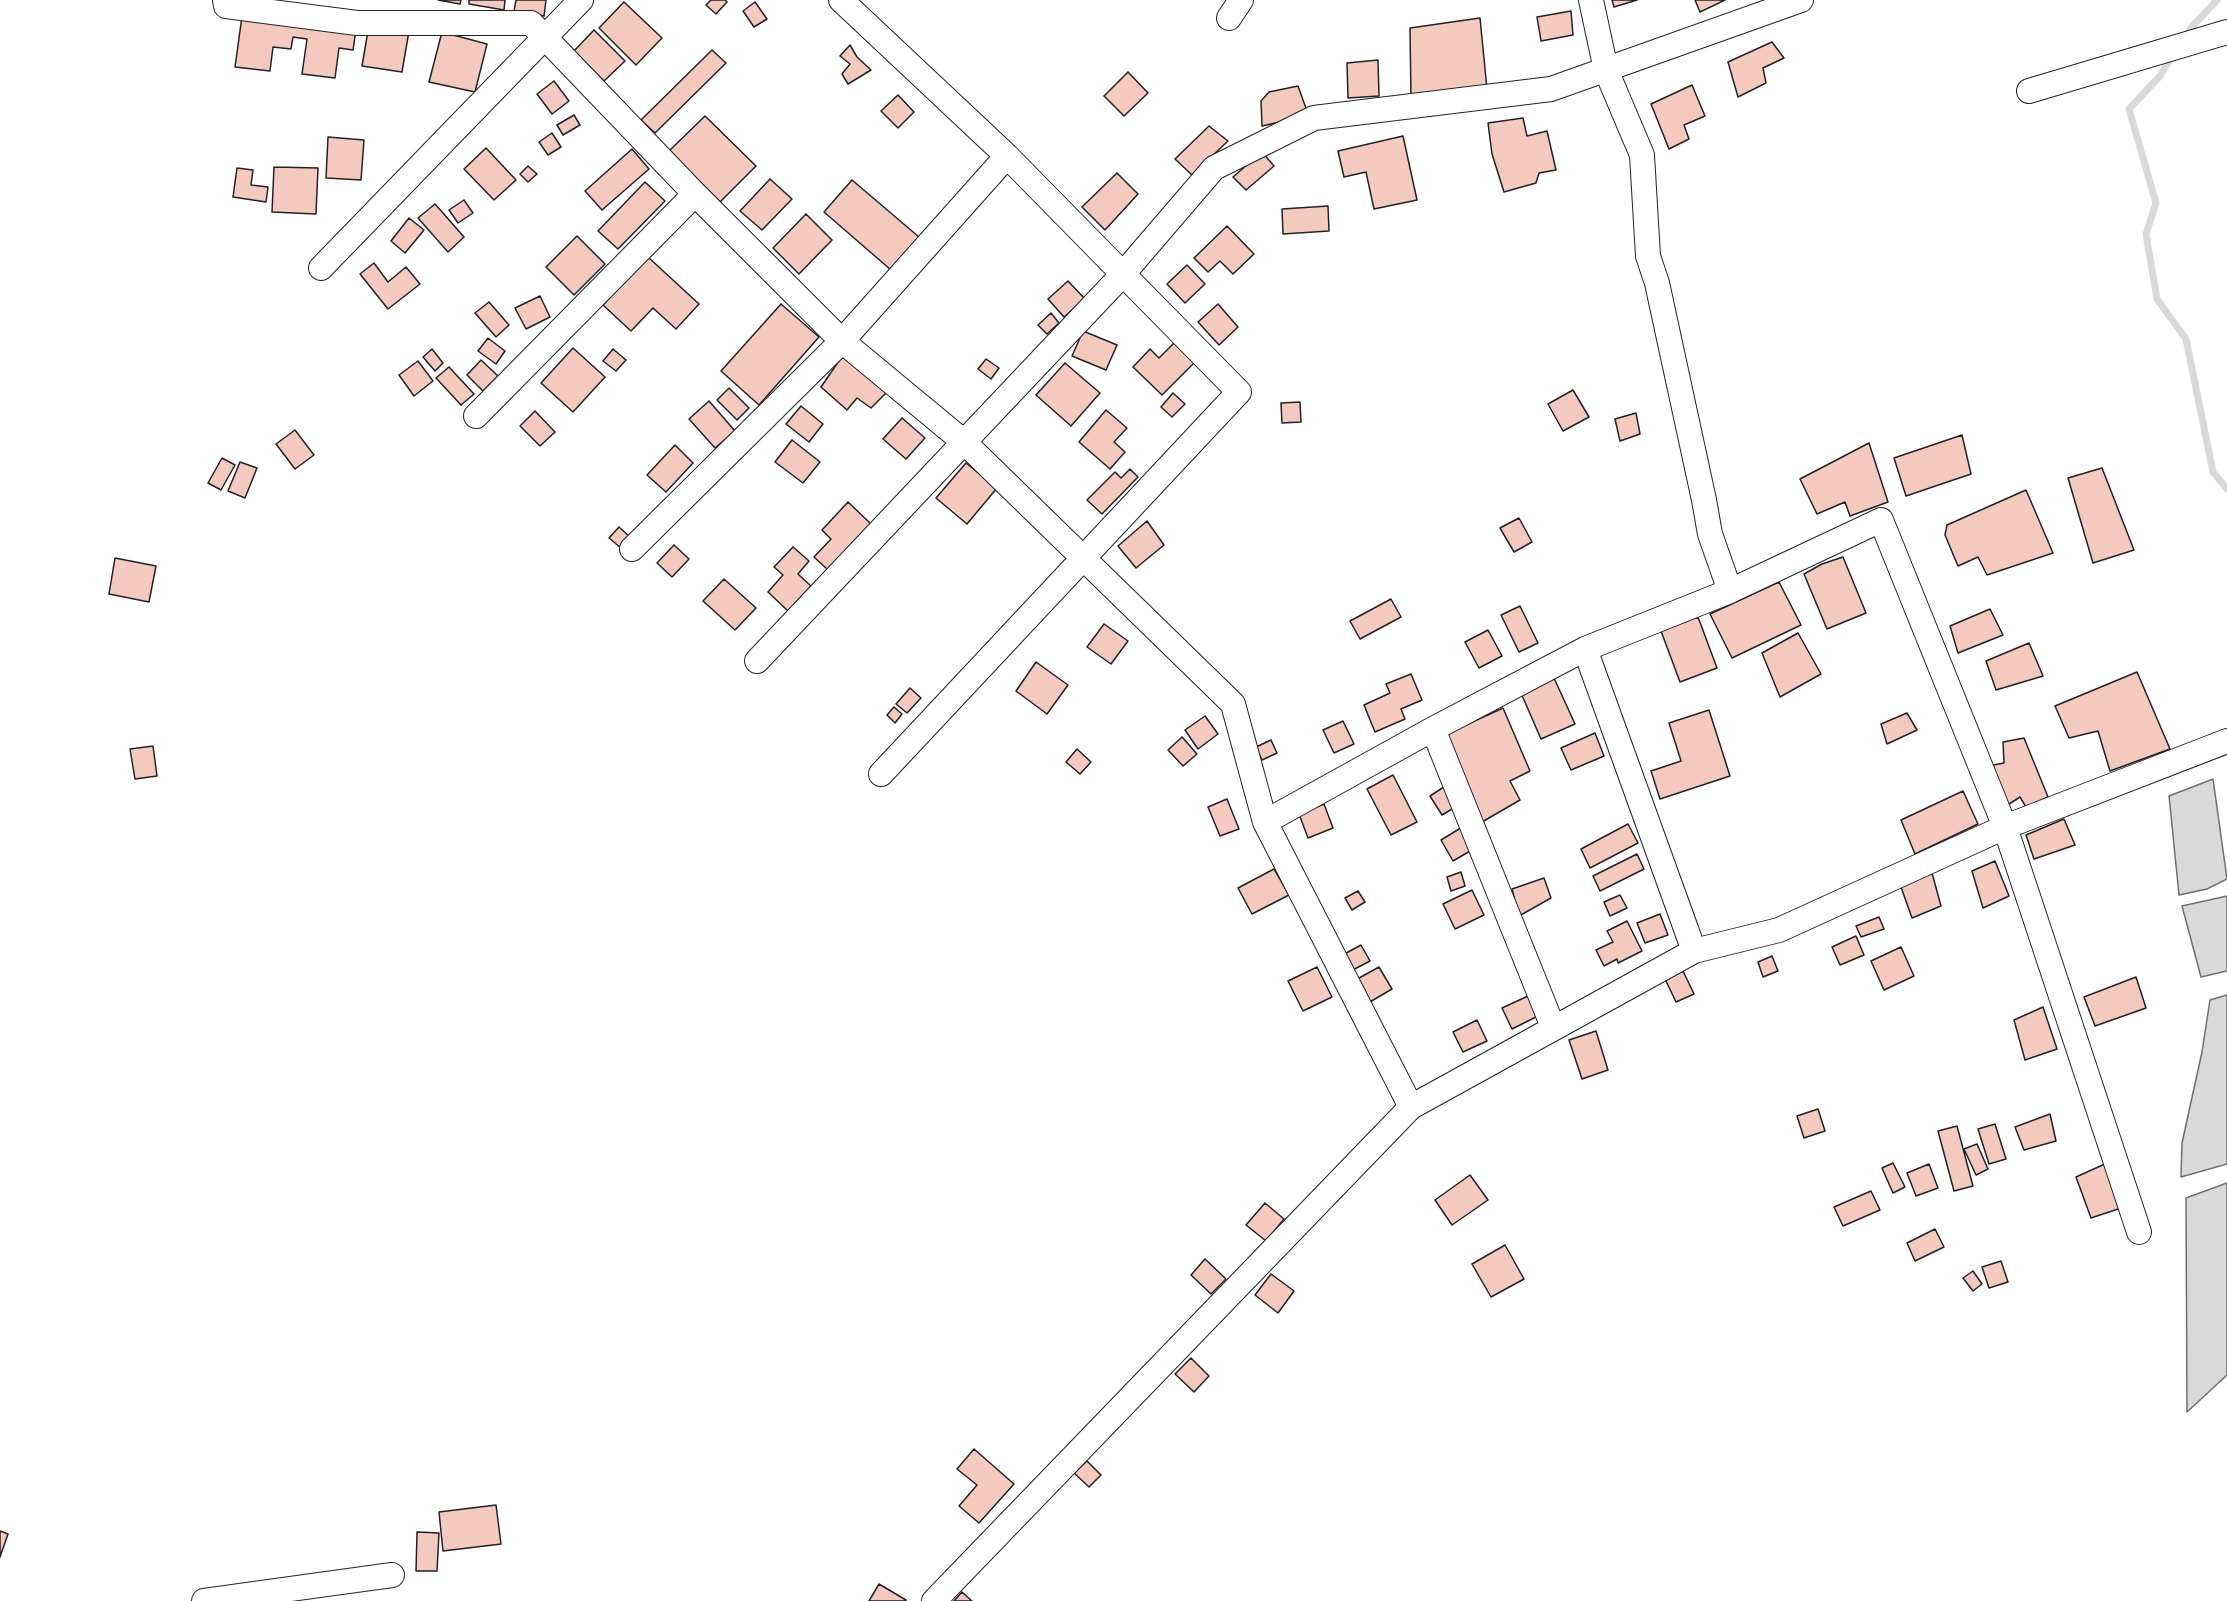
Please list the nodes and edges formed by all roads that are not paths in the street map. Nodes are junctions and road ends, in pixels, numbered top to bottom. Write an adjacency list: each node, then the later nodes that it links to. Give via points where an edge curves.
1 (225, 0): 7 (street, via 225,6 357,23 531,23)
2 (581, 0): 7 (street)
3 (841, 0): 10 (street)
4 (1591, 0): 8 (street)
5 (1801, 0): 8 (street)
6 (2227, 32): 9 (street)
7 (546, 37): 11 (street); 12 (street)
8 (1606, 70): 13 (street, via 1551,89 1314,118 1214,168); 19 (street, via 1642,155 1648,256 1710,534)
9 (2029, 91)
10 (1007, 156): 13 (street); 14 (street)
11 (695, 194): 14 (street); 15 (street)
12 (321, 268)
13 (1123, 274): 16 (street); 18 (street, via 1239,392)
14 (842, 340): 16 (street); 17 (street)
15 (477, 416)
16 (964, 442): 18 (street); 21 (street)
17 (632, 549)
18 (1084, 558): 24 (street); 25 (street, via 1233,704)
19 (1730, 591): 20 (street); 26 (street, via 1881,520)
20 (1585, 649): 22 (street); 27 (street)
21 (756, 661)
22 (1433, 729): 25 (street); 28 (street)
23 (2227, 741): 26 (street)
24 (881, 774)
25 (1265, 822): 29 (street)
26 (2005, 827): 27 (street, via 1779,930); 30 (street)
27 (1694, 951): 28 (street)
28 (1553, 1027): 29 (street)
29 (1411, 1107): 33 (street)
30 (2139, 1232)
31 (392, 1575): 32 (street)
32 (204, 1601)
33 (934, 1601)

